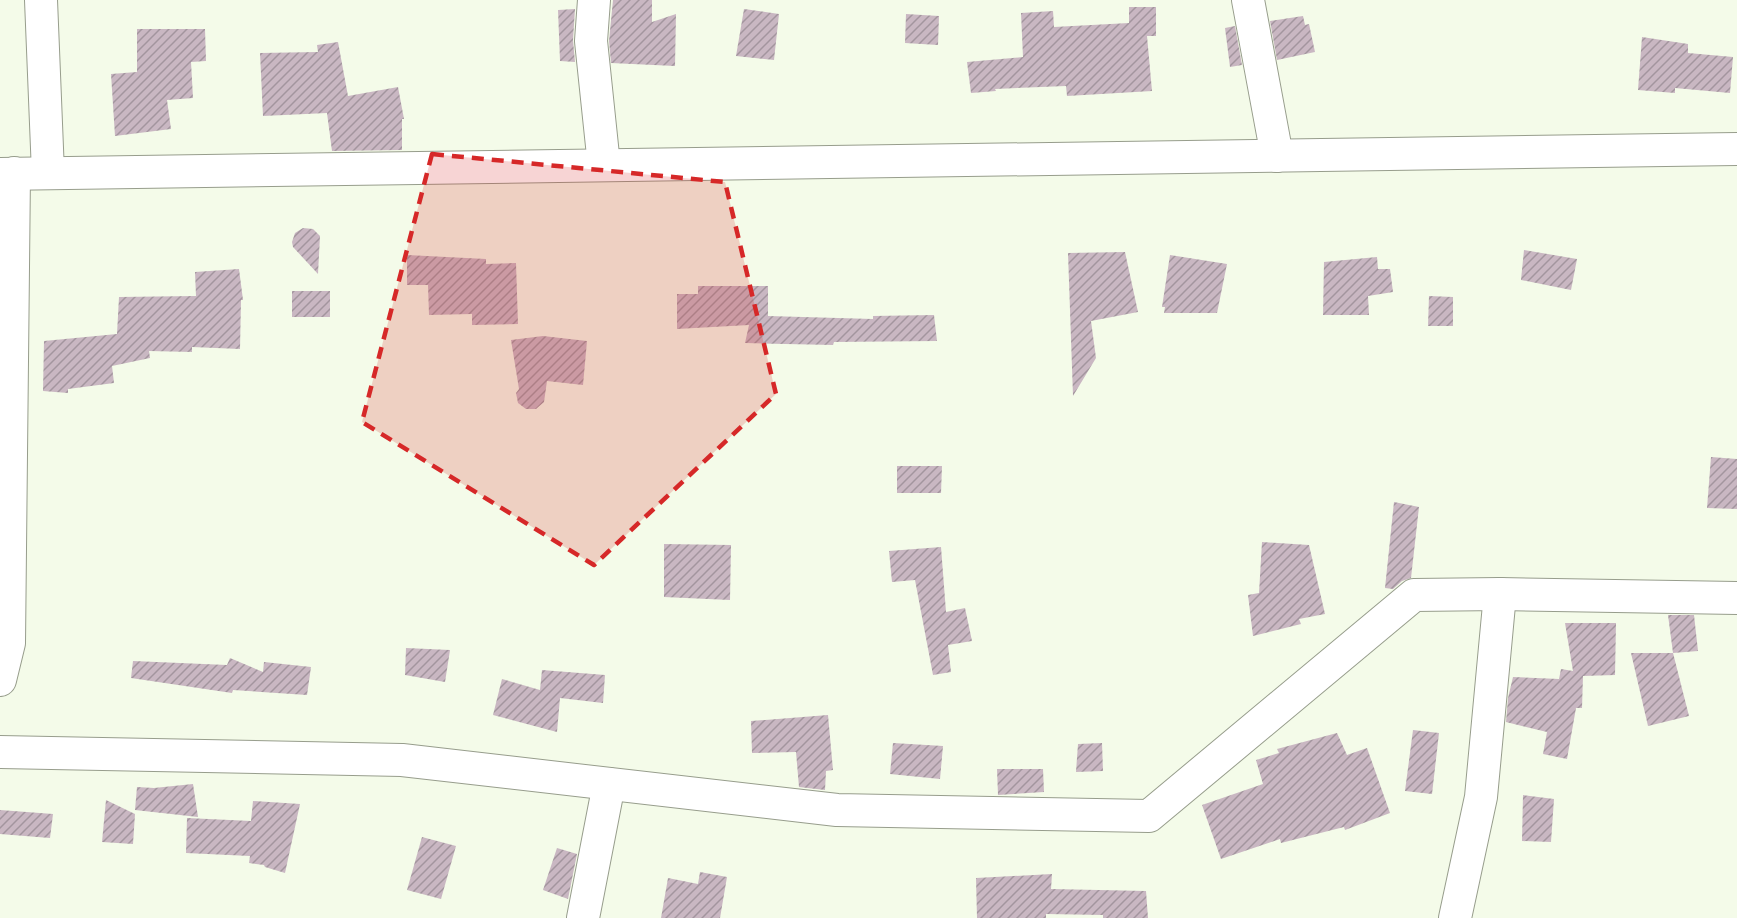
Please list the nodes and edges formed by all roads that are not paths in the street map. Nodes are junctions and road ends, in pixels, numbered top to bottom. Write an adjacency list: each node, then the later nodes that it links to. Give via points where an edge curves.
1 (41, 0): 7 (street)
2 (594, 0): 6 (street, via 591,41)
3 (1248, 0): 5 (street)
4 (1737, 149): 5 (street)
5 (1277, 156): 6 (street)
6 (604, 165): 7 (street)
7 (48, 173): 8 (street)
8 (7, 174): 11 (street, via 9,643)
9 (1500, 594): 10 (street); 13 (street, via 1414,595 1149,816 837,810); 15 (street, via 1481,798)
10 (1737, 598)
11 (0, 680)
12 (0, 752): 13 (street, via 402,760)
13 (609, 784): 14 (street)
14 (583, 918)
15 (1455, 918)

